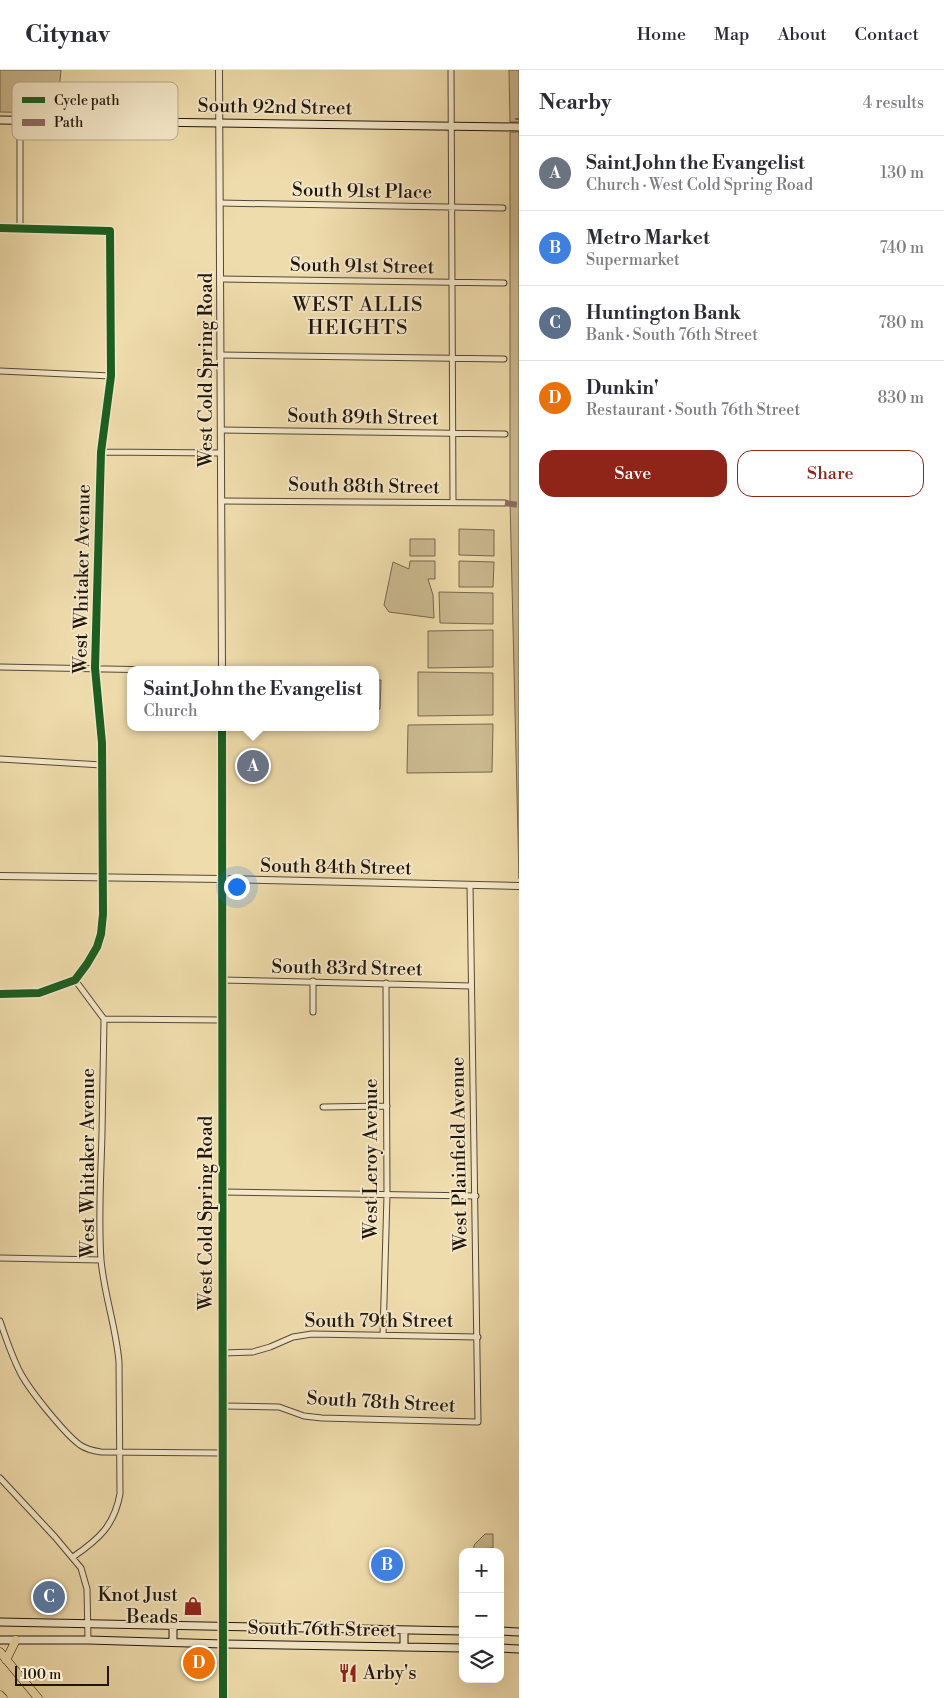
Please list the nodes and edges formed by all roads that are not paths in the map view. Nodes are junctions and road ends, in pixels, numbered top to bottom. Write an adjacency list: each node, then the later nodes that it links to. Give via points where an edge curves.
1 (219, 70): 4 (street, West Cold Spring Road)
2 (450, 70): 5 (street)
3 (178, 122): 4 (main road, South 92nd Street)
4 (219, 122): 5 (main road, South 92nd Street); 8 (street, West Cold Spring Road)
5 (452, 127): 6 (main road, South 92nd Street); 9 (street)
6 (519, 127)
7 (20, 140): 12 (street)
8 (220, 203): 9 (street, South 91st Place); 13 (street, West Cold Spring Road)
9 (452, 208): 10 (street, South 91st Place); 14 (street)
10 (503, 208)
11 (0, 228): 12 (street)
12 (20, 228): 20 (street, West Whitaker Avenue, via 110,231)
13 (221, 279): 14 (street, South 91st Street); 16 (street, West Cold Spring Road)
14 (452, 283): 15 (street, South 91st Street); 17 (street)
15 (504, 283)
16 (220, 355): 17 (street); 21 (street, West Cold Spring Road)
17 (452, 358): 18 (street); 22 (street)
18 (504, 359)
19 (0, 371): 20 (street)
20 (111, 376): 24 (street, West Whitaker Avenue)
21 (221, 430): 22 (street, South 89th Street); 25 (street, West Cold Spring Road)
22 (453, 434): 23 (street, South 89th Street); 27 (street)
23 (504, 434)
24 (101, 452): 25 (street); 31 (street, West Whitaker Avenue)
25 (221, 453): 26 (street, West Cold Spring Road)
26 (221, 500): 27 (street, South 88th Street); 29 (street, West Cold Spring Road)
27 (453, 502): 28 (street, South 88th Street)
28 (505, 503)
29 (222, 666)
30 (0, 667): 31 (street)
31 (95, 668): 32 (street); 35 (street, West Whitaker Avenue)
32 (127, 669)
33 (222, 731): 38 (street, West Cold Spring Road)
34 (0, 759): 35 (street)
35 (102, 764): 37 (street, West Whitaker Avenue)
36 (1, 876): 37 (street, South 84th Street)
37 (103, 878): 38 (street, South 84th Street); 41 (street, West Whitaker Avenue, via 101,934 97,948)
38 (222, 879): 39 (street, South 84th Street); 42 (street, West Cold Spring Road)
39 (470, 885): 40 (street, South 84th Street); 45 (street, West Plainfield Avenue)
40 (519, 886)
41 (75, 980): 46 (street, via 39,993); 48 (street)
42 (222, 980): 43 (street, South 83rd Street); 49 (street, West Cold Spring Road)
43 (313, 981): 44 (street, South 83rd Street); 47 (street)
44 (386, 984): 45 (street, South 83rd Street); 50 (street, West Leroy Avenue)
45 (471, 986): 54 (street, West Plainfield Avenue)
46 (0, 994)
47 (313, 1012)
48 (104, 1019): 49 (street); 56 (street, West Whitaker Avenue)
49 (222, 1020): 52 (street, West Cold Spring Road)
50 (387, 1106): 51 (street); 53 (street, West Leroy Avenue)
51 (323, 1107)
52 (222, 1192): 53 (street); 60 (street, West Cold Spring Road)
53 (387, 1195): 54 (street); 58 (street, West Leroy Avenue)
54 (476, 1196): 59 (street, West Plainfield Avenue)
55 (0, 1258): 56 (street)
56 (101, 1260): 63 (street, West Whitaker Avenue, via 119,1362)
57 (0, 1321): 63 (street, via 22,1376 68,1433 90,1450)
58 (383, 1335): 59 (street, South 79th Street); 60 (street, South 79th Street, via 312,1334 293,1337 253,1352)
59 (478, 1337): 62 (street, West Plainfield Avenue)
60 (223, 1352): 61 (street, West Cold Spring Road)
61 (223, 1406): 62 (street, South 78th Street, via 280,1407 304,1416 322,1418); 64 (street, West Cold Spring Road)
62 (478, 1422)
63 (120, 1453): 64 (street); 66 (street, West Whitaker Avenue, via 120,1494 111,1523 102,1535)
64 (222, 1453): 70 (street, West Cold Spring Road)
65 (0, 1478): 66 (street)
66 (73, 1557): 68 (street, via 86,1583)
67 (0, 1622): 68 (main road, South 76th Street)
68 (88, 1624): 69 (main road, South 76th Street); 77 (street)
69 (173, 1626): 70 (main road, South 76th Street); 78 (main road)
70 (223, 1627): 71 (main road, South 76th Street); 79 (street, West Cold Spring Road)
71 (404, 1630): 72 (main road, South 76th Street); 80 (main road)
72 (459, 1631)
73 (504, 1631): 74 (main road)
74 (519, 1632)
75 (0, 1640): 76 (main road, South 76th Street)
76 (16, 1640): 77 (main road, South 76th Street); 85 (main road)
77 (88, 1640): 78 (main road, South 76th Street)
78 (173, 1642): 79 (main road, South 76th Street)
79 (223, 1644): 80 (main road, South 76th Street); 89 (street, West Cold Spring Road)
80 (404, 1647): 81 (main road, South 76th Street)
81 (459, 1648)
82 (504, 1648): 83 (main road)
83 (519, 1649)
84 (0, 1652): 85 (main road)
85 (6, 1660): 88 (main road)
86 (0, 1695): 87 (main road)
87 (3, 1698)
88 (38, 1698)
89 (223, 1698)

